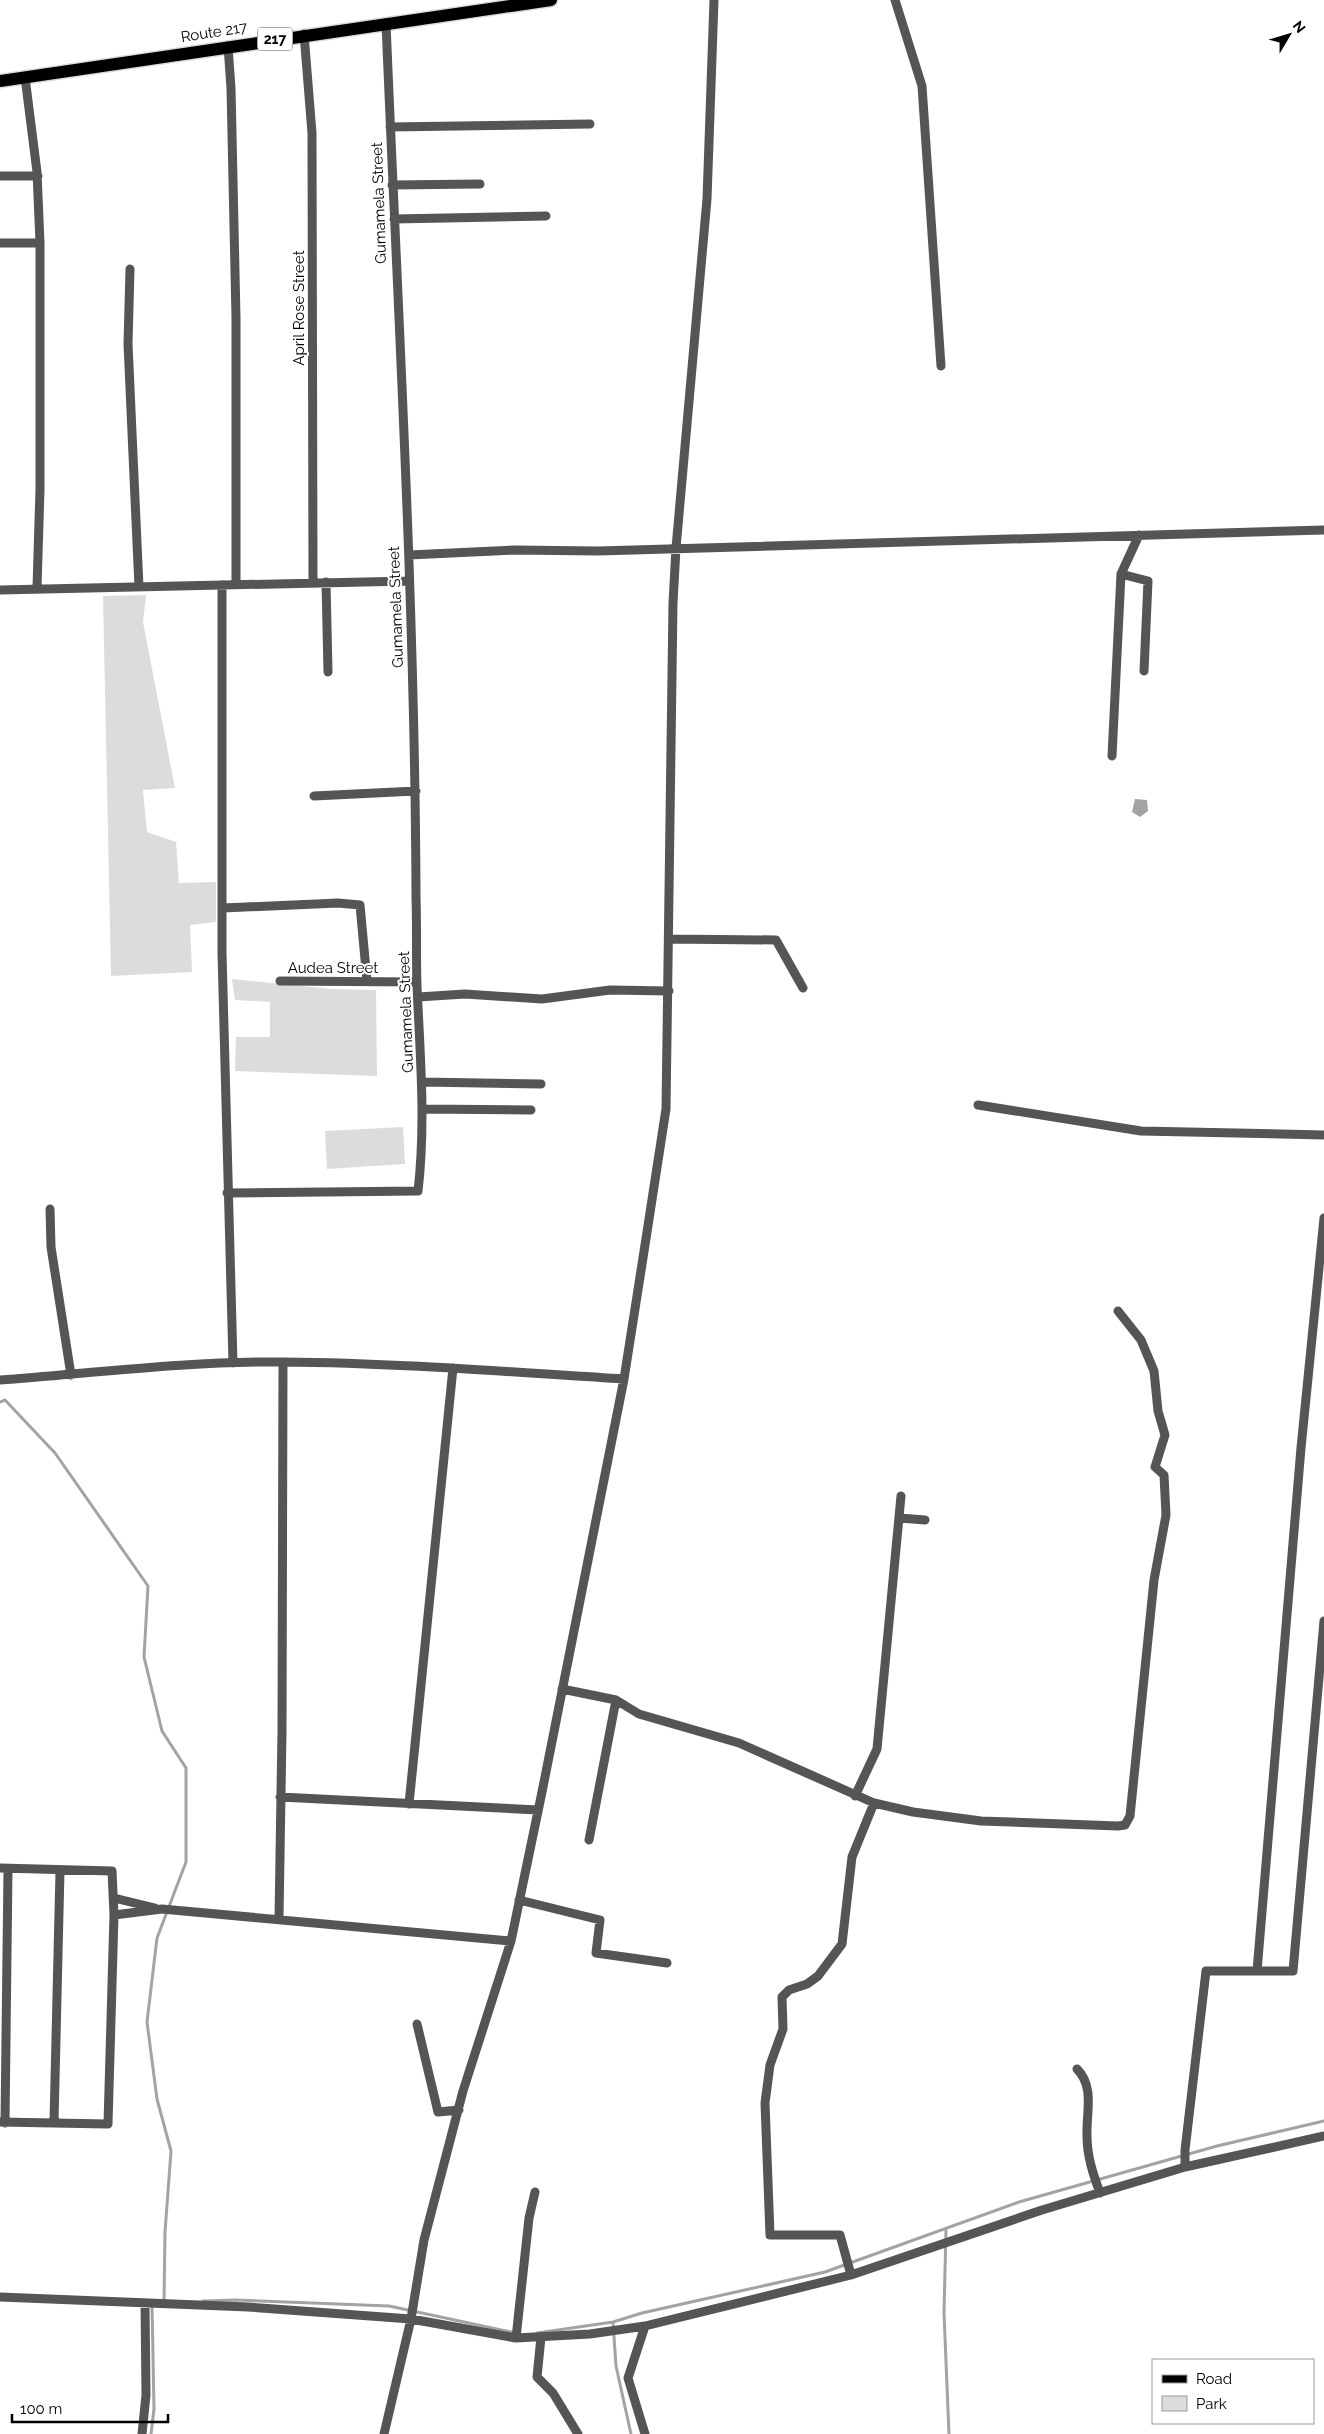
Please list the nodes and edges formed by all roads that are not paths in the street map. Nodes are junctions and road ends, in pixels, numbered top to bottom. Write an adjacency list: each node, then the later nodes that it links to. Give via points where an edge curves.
1 (551, 0): 4 (main road, Route 217 / 217)
2 (714, 0): 23 (street, via 707,199)
3 (895, 0): 20 (street, via 922,86)
4 (386, 22): 5 (main road, Route 217 / 217); 10 (street, Gumamela Street)
5 (304, 34): 6 (main road, Route 217 / 217); 27 (street, April Rose Street, via 312,133)
6 (228, 46): 7 (main road, Route 217 / 217); 29 (street, via 236,318)
7 (25, 77): 8 (main road, Route 217 / 217); 12 (street)
8 (0, 81)
9 (590, 124): 10 (street)
10 (390, 127): 13 (street, Gumamela Street)
11 (0, 176): 12 (street)
12 (38, 176): 17 (street)
13 (392, 184): 14 (street); 16 (street, Gumamela Street)
14 (480, 184)
15 (546, 216): 16 (street)
16 (394, 219): 24 (street, Gumamela Street)
17 (40, 242): 18 (street); 32 (street, via 40,489)
18 (0, 243)
19 (130, 268): 31 (street, via 128,344)
20 (941, 366)
21 (1324, 530): 22 (street)
22 (1139, 535): 23 (street); 25 (street)
23 (676, 548): 24 (street, via 515,550); 40 (street)
24 (409, 556): 26 (street, Gumamela Street)
25 (1121, 574): 34 (street, via 1148,581); 36 (street)
26 (408, 581): 28 (street); 37 (street, Gumamela Street)
27 (313, 582): 28 (street); 29 (street)
28 (326, 582): 35 (street)
29 (236, 584): 30 (street)
30 (222, 585): 31 (street); 39 (street)
31 (139, 587): 32 (street)
32 (36, 588): 33 (street)
33 (0, 590)
34 (1144, 671)
35 (328, 672)
36 (1112, 756)
37 (416, 791): 38 (street); 43 (street, Gumamela Street)
38 (314, 796)
39 (223, 908): 42 (street, via 360,905); 53 (street)
40 (669, 939): 44 (street, via 776,940); 45 (street)
41 (280, 981): 42 (street, Audea Street)
42 (367, 981): 43 (street, Audea Street)
43 (417, 982): 46 (street, Gumamela Street)
44 (803, 988)
45 (669, 991): 46 (street, via 610,990 542,999 466,994); 61 (street, via 666,1109)
46 (418, 997): 47 (street, Gumamela Street)
47 (422, 1082): 48 (street); 50 (street, Gumamela Street)
48 (541, 1084)
49 (978, 1106): 52 (street, via 1140,1131)
50 (422, 1110): 51 (street); 53 (street, Gumamela Street, via 418,1191)
51 (531, 1110)
52 (1324, 1134)
53 (228, 1194): 58 (street)
54 (50, 1209): 60 (street, via 51,1247)
55 (1324, 1218): 84 (street, via 1301,1448)
56 (1118, 1311): 71 (street, via 1141,1340 1154,1371 1158,1411 1165,1435 1155,1467 1164,1476 1166,1515 1154,1580 1128,1822 1118,1826 981,1820 914,1812)
57 (284, 1362): 58 (street); 59 (street); 70 (street)
58 (233, 1363): 60 (street)
59 (454, 1368): 61 (street); 72 (street)
60 (71, 1375): 62 (street)
61 (624, 1379): 67 (street)
62 (0, 1380)
63 (901, 1496): 64 (street)
64 (900, 1518): 65 (street); 69 (street, via 877,1749)
65 (925, 1520)
66 (1324, 1621): 84 (street, via 1293,1971)
67 (562, 1689): 68 (street); 73 (street)
68 (616, 1700): 69 (street, via 639,1714 739,1743); 74 (street)
69 (855, 1796): 71 (street)
70 (280, 1797): 72 (street); 81 (street)
71 (874, 1803): 94 (street, via 852,1857 842,1944 818,1976 789,1990 782,1997 782,2030 770,2065 765,2103 770,2235 840,2235)
72 (409, 1804): 73 (street)
73 (538, 1810): 78 (street)
74 (589, 1840)
75 (4, 1869): 76 (street); 88 (street)
76 (60, 1871): 77 (street, via 112,1871); 89 (street)
77 (114, 1898): 79 (street); 80 (street)
78 (519, 1900): 82 (street); 83 (street, via 600,1920 596,1953)
79 (162, 1909): 80 (street); 81 (street)
80 (114, 1915): 89 (street, via 108,2124)
81 (279, 1920): 82 (street)
82 (511, 1941): 87 (street)
83 (667, 1964)
84 (1257, 1971): 91 (street, via 1206,1971)
85 (417, 2024): 87 (street, via 438,2112)
86 (1077, 2069): 93 (street, via 1087,2082 1087,2137 1091,2169)
87 (459, 2110): 97 (street, via 424,2240)
88 (3, 2122): 89 (street)
89 (54, 2122)
90 (1324, 2136): 91 (street)
91 (1185, 2168): 93 (street)
92 (535, 2192): 100 (street, via 529,2218)
93 (1100, 2193): 94 (street)
94 (850, 2275): 98 (street)
95 (0, 2297): 96 (street)
96 (145, 2303): 97 (street); 101 (street, via 146,2395)
97 (412, 2319): 100 (street); 102 (street)
98 (645, 2326): 99 (street); 104 (street, via 628,2378)
99 (541, 2337): 100 (street); 103 (street, via 537,2377 553,2393)
100 (516, 2338)
101 (142, 2434)
102 (384, 2434)
103 (578, 2434)
104 (645, 2434)

